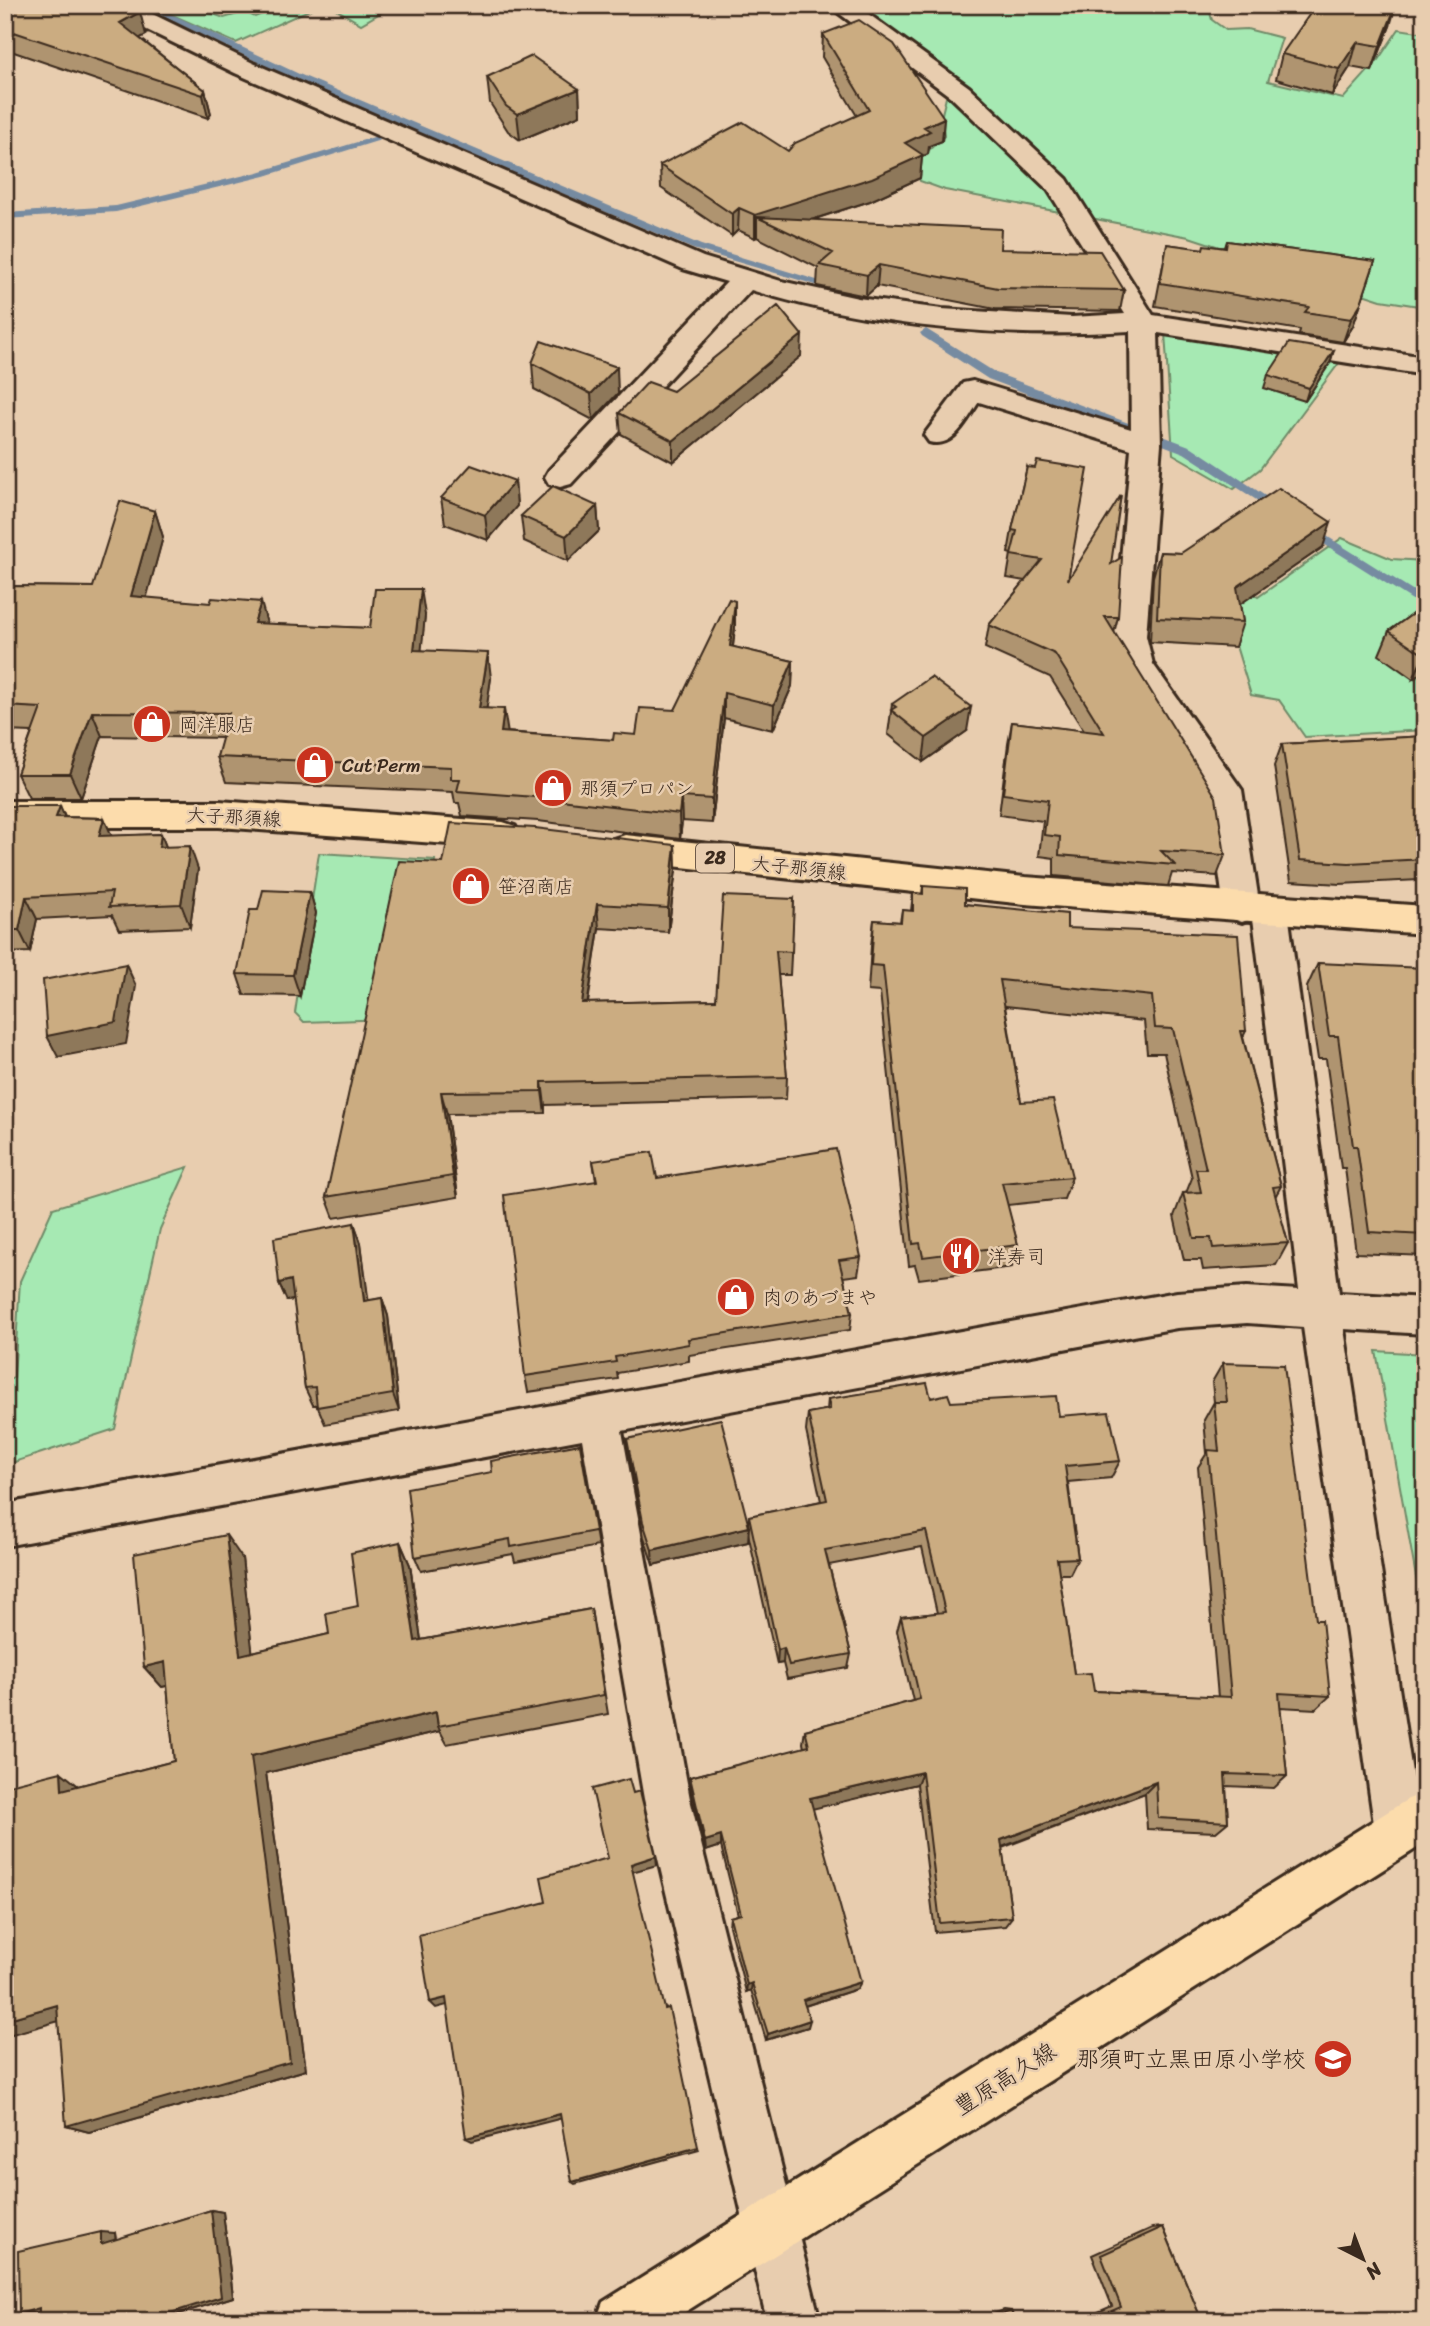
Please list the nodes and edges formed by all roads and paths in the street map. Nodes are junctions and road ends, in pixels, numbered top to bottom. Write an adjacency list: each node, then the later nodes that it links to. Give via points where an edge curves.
1 (114, 5): 3 (street, via 412,142 693,262)
2 (840, 5): 4 (street, via 960,92 1058,185)
3 (746, 279): 4 (street, via 859,307 943,318 1072,326); 8 (street)
4 (1144, 322): 5 (street); 7 (street)
5 (1425, 366)
6 (939, 435): 7 (street, via 973,390)
7 (1146, 444): 12 (street, via 1130,636 1138,667 1225,790)
8 (560, 477)
9 (5, 814): 10 (main road, 大子那須線, via 219,814)
10 (538, 837)
11 (593, 844): 12 (main road, 大子那須線 / 28, via 799,869)
12 (1256, 910): 13 (main road, 大子那須線 / 28); 14 (street)
13 (1425, 920)
14 (1321, 1309): 15 (street); 16 (street, via 1247,1305 1177,1310); 18 (street)
15 (1425, 1316)
16 (599, 1418): 17 (street); 19 (street, via 667,1799)
17 (5, 1525)
18 (1412, 1824): 19 (main road, 豊原高久線)
19 (769, 2228): 20 (main road, 豊原高久線); 21 (street)
20 (622, 2321)
21 (794, 2321)

